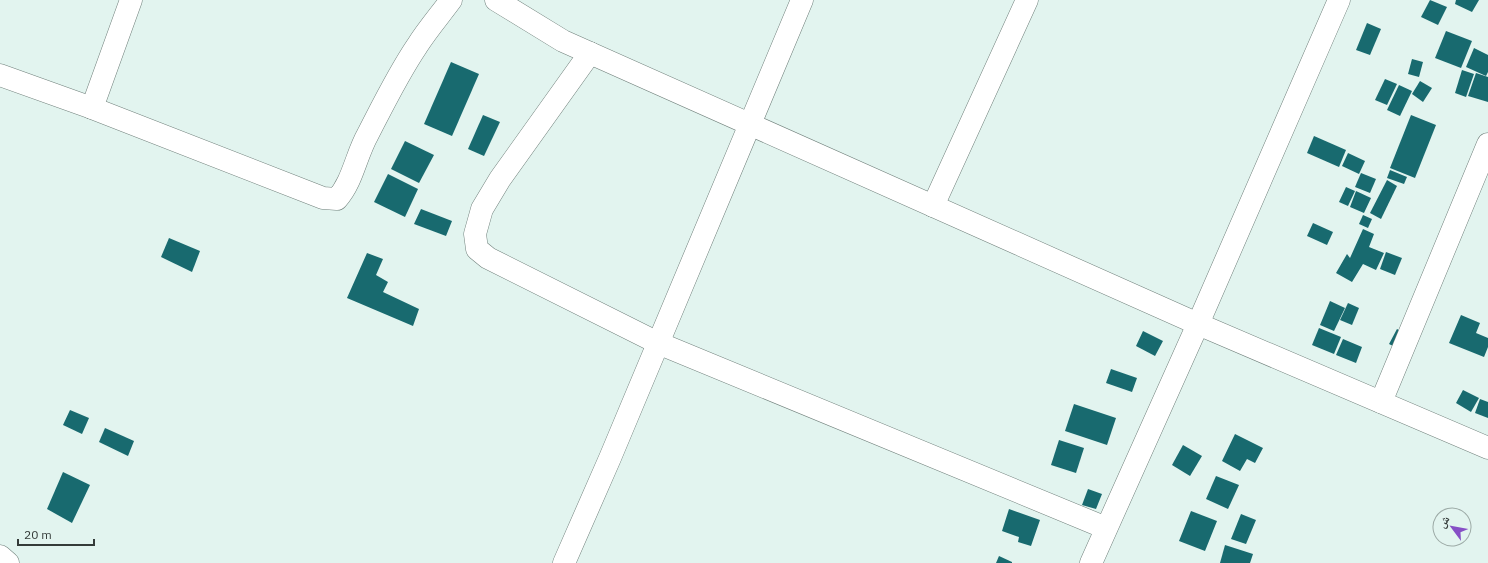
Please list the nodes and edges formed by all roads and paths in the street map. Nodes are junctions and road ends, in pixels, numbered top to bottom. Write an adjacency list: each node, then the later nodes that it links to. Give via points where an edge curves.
1 (131, 0): 9 (street)
2 (451, 0): 9 (street, via 416,47 392,89 366,136 344,192 337,200 323,198)
3 (496, 0): 7 (street, via 562,41)
4 (802, 0): 10 (street)
5 (1027, 0): 12 (street)
6 (1339, 0): 13 (street)
7 (590, 53): 10 (street); 14 (street, via 500,179 482,209 475,234 477,249 488,258)
8 (0, 75): 9 (street)
9 (92, 108)
10 (749, 124): 12 (street); 14 (street)
11 (1488, 144): 15 (street)
12 (933, 206): 13 (street)
13 (1198, 324): 15 (street); 17 (street)
14 (658, 343): 17 (street); 20 (street)
15 (1381, 402): 16 (street)
16 (1488, 448)
17 (1106, 528): 21 (street)
18 (0, 556): 19 (street)
19 (8, 563)
20 (564, 563)
21 (1091, 563)

